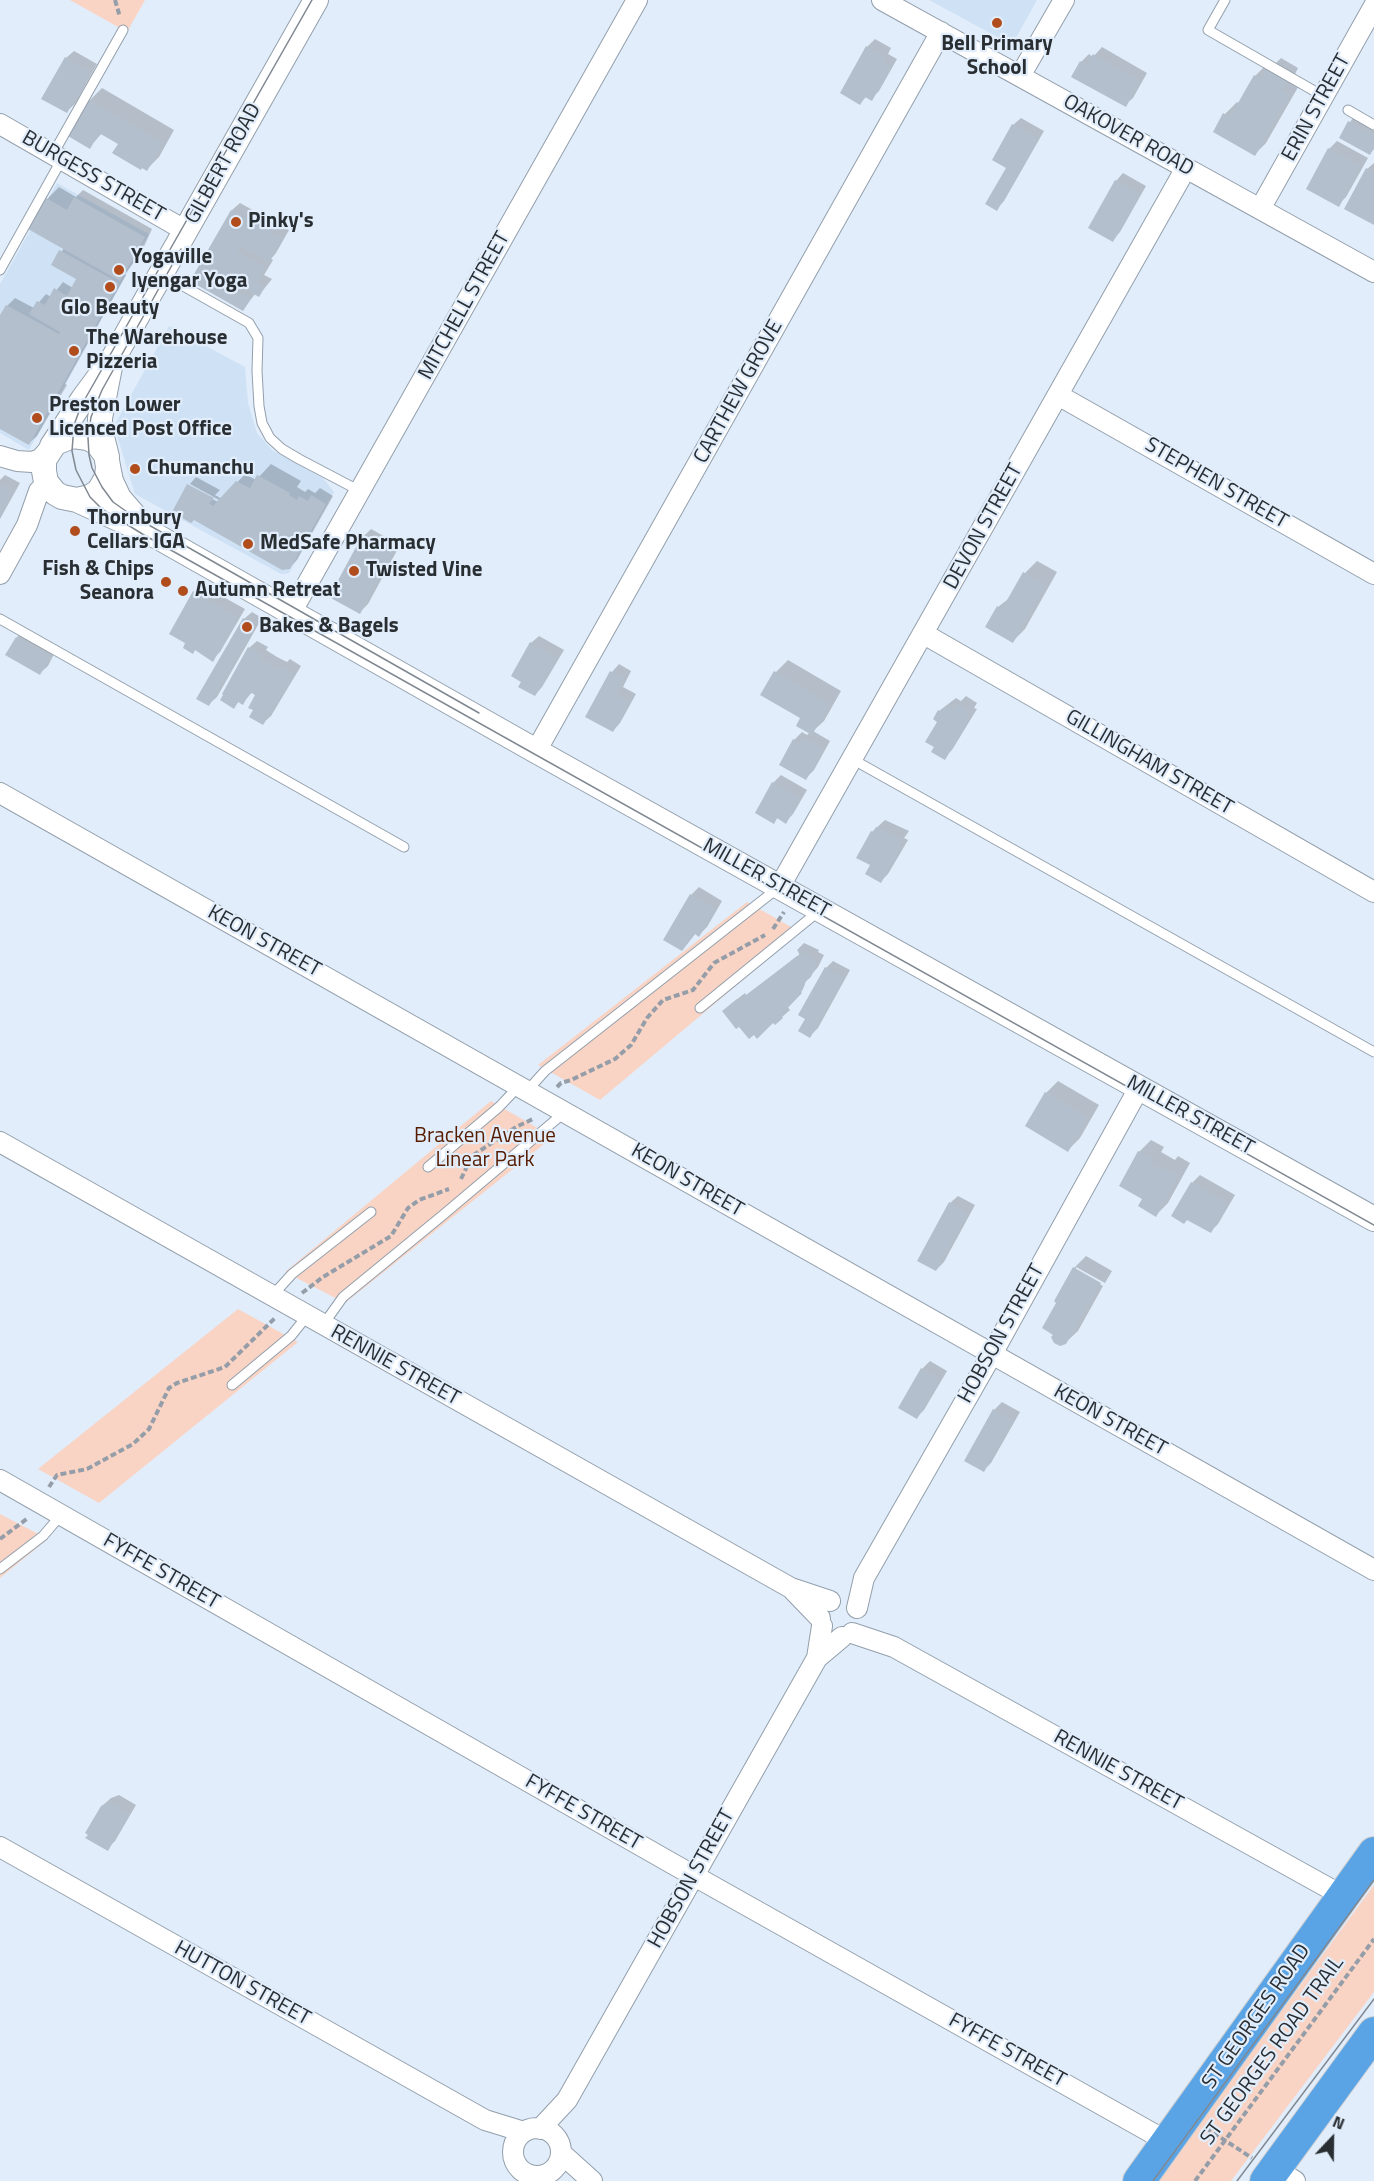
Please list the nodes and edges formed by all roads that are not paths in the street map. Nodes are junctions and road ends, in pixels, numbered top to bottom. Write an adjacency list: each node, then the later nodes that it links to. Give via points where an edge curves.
1 (316, 0): 17 (street, GILBERT ROAD)
2 (637, 0): 27 (street, MITCHELL STREET)
3 (882, 0): 8 (street, OAKOVER ROAD)
4 (1064, 0): 9 (street)
5 (1225, 0): 10 (lane, via 1208,30)
6 (1374, 6): 10 (street, ERIN STREET)
7 (123, 30): 14 (lane)
8 (941, 32): 9 (street, OAKOVER ROAD); 36 (street, CARTHEW GROVE)
9 (1020, 76): 15 (street, OAKOVER ROAD)
10 (1323, 96): 16 (street, ERIN STREET)
11 (1348, 110): 13 (lane)
12 (0, 124): 14 (street, BURGESS STREET)
13 (1374, 124)
14 (58, 157): 17 (street, BURGESS STREET); 18 (lane)
15 (1186, 168): 16 (street, OAKOVER ROAD); 22 (street, DEVON STREET)
16 (1260, 209): 19 (street, OAKOVER ROAD)
17 (186, 231): 20 (street, GILBERT ROAD)
18 (0, 270)
19 (1374, 272)
20 (162, 274): 21 (street, GILBERT ROAD); 27 (lane, via 249,323 258,338 259,406 270,438 282,449)
21 (112, 359): 23 (street, GILBERT ROAD); 25 (street, GILBERT ROAD, via 100,418)
22 (1058, 395): 32 (street, STEPHEN STREET); 35 (street, DEVON STREET)
23 (50, 448): 24 (street, via 32,462); 25 (street, via 68,437 83,436 97,443); 26 (street, via 44,465)
24 (0, 456): 26 (street, via 30,477)
25 (108, 463): 28 (street, via 107,477 99,491); 30 (street, MILLER STREET, via 119,498)
26 (47, 482): 28 (street, via 55,493); 29 (street, via 39,491)
27 (360, 492): 33 (street, MITCHELL STREET)
28 (72, 500): 29 (street, via 51,503); 30 (street, MILLER STREET)
29 (27, 525): 31 (street)
30 (158, 537): 33 (street, MILLER STREET)
31 (0, 574)
32 (1374, 574)
33 (292, 611): 36 (street, MILLER STREET)
34 (0, 619): 39 (lane)
35 (924, 634): 37 (street, DEVON STREET); 41 (street, GILLINGHAM STREET)
36 (536, 751): 40 (street, MILLER STREET)
37 (852, 759): 40 (street, DEVON STREET); 44 (lane)
38 (0, 793): 45 (street, KEON STREET)
39 (404, 847)
40 (780, 886): 42 (street, MILLER STREET); 45 (lane)
41 (1374, 892)
42 (821, 910): 43 (lane); 46 (street, MILLER STREET)
43 (700, 1008)
44 (1374, 1053)
45 (523, 1088): 47 (street, KEON STREET); 49 (lane)
46 (1139, 1088): 51 (street, MILLER STREET); 54 (street, HOBSON STREET)
47 (565, 1112): 53 (lane); 54 (street, KEON STREET)
48 (0, 1142): 52 (street, RENNIE STREET)
49 (428, 1167)
50 (371, 1212): 52 (lane, via 292,1274)
51 (1374, 1219)
52 (280, 1301): 53 (street, RENNIE STREET)
53 (315, 1321): 55 (lane); 60 (street, RENNIE STREET)
54 (992, 1354): 59 (street, KEON STREET); 60 (street, HOBSON STREET)
55 (232, 1385)
56 (0, 1480): 57 (street, FYFFE STREET)
57 (61, 1515): 58 (lane, via 43,1536); 63 (street, FYFFE STREET)
58 (0, 1569)
59 (1374, 1570)
60 (841, 1617): 63 (street, HOBSON STREET); 64 (street, RENNIE STREET)
61 (0, 1847): 67 (street, HUTTON STREET)
62 (1374, 1852): 64 (highway, ST GEORGES ROAD)
63 (694, 1876): 66 (street, HOBSON STREET); 69 (street, FYFFE STREET)
64 (1343, 1896): 69 (highway, ST GEORGES ROAD)
65 (1374, 2033): 72 (highway)
66 (567, 2100): 68 (street, HOBSON STREET); 70 (street, HOBSON STREET)
67 (485, 2120): 68 (street, HUTTON STREET); 71 (street, HUTTON STREET)
68 (532, 2130): 70 (street, HUTTON STREET, via 547,2131); 71 (street, HOBSON STREET, via 519,2137)
69 (1168, 2142): 75 (highway, ST GEORGES ROAD)
70 (560, 2147): 71 (street, HOBSON STREET, via 560,2161); 74 (street)
71 (527, 2171): 73 (street)
72 (1278, 2177)
73 (581, 2181)
74 (592, 2181)
75 (1139, 2181)

